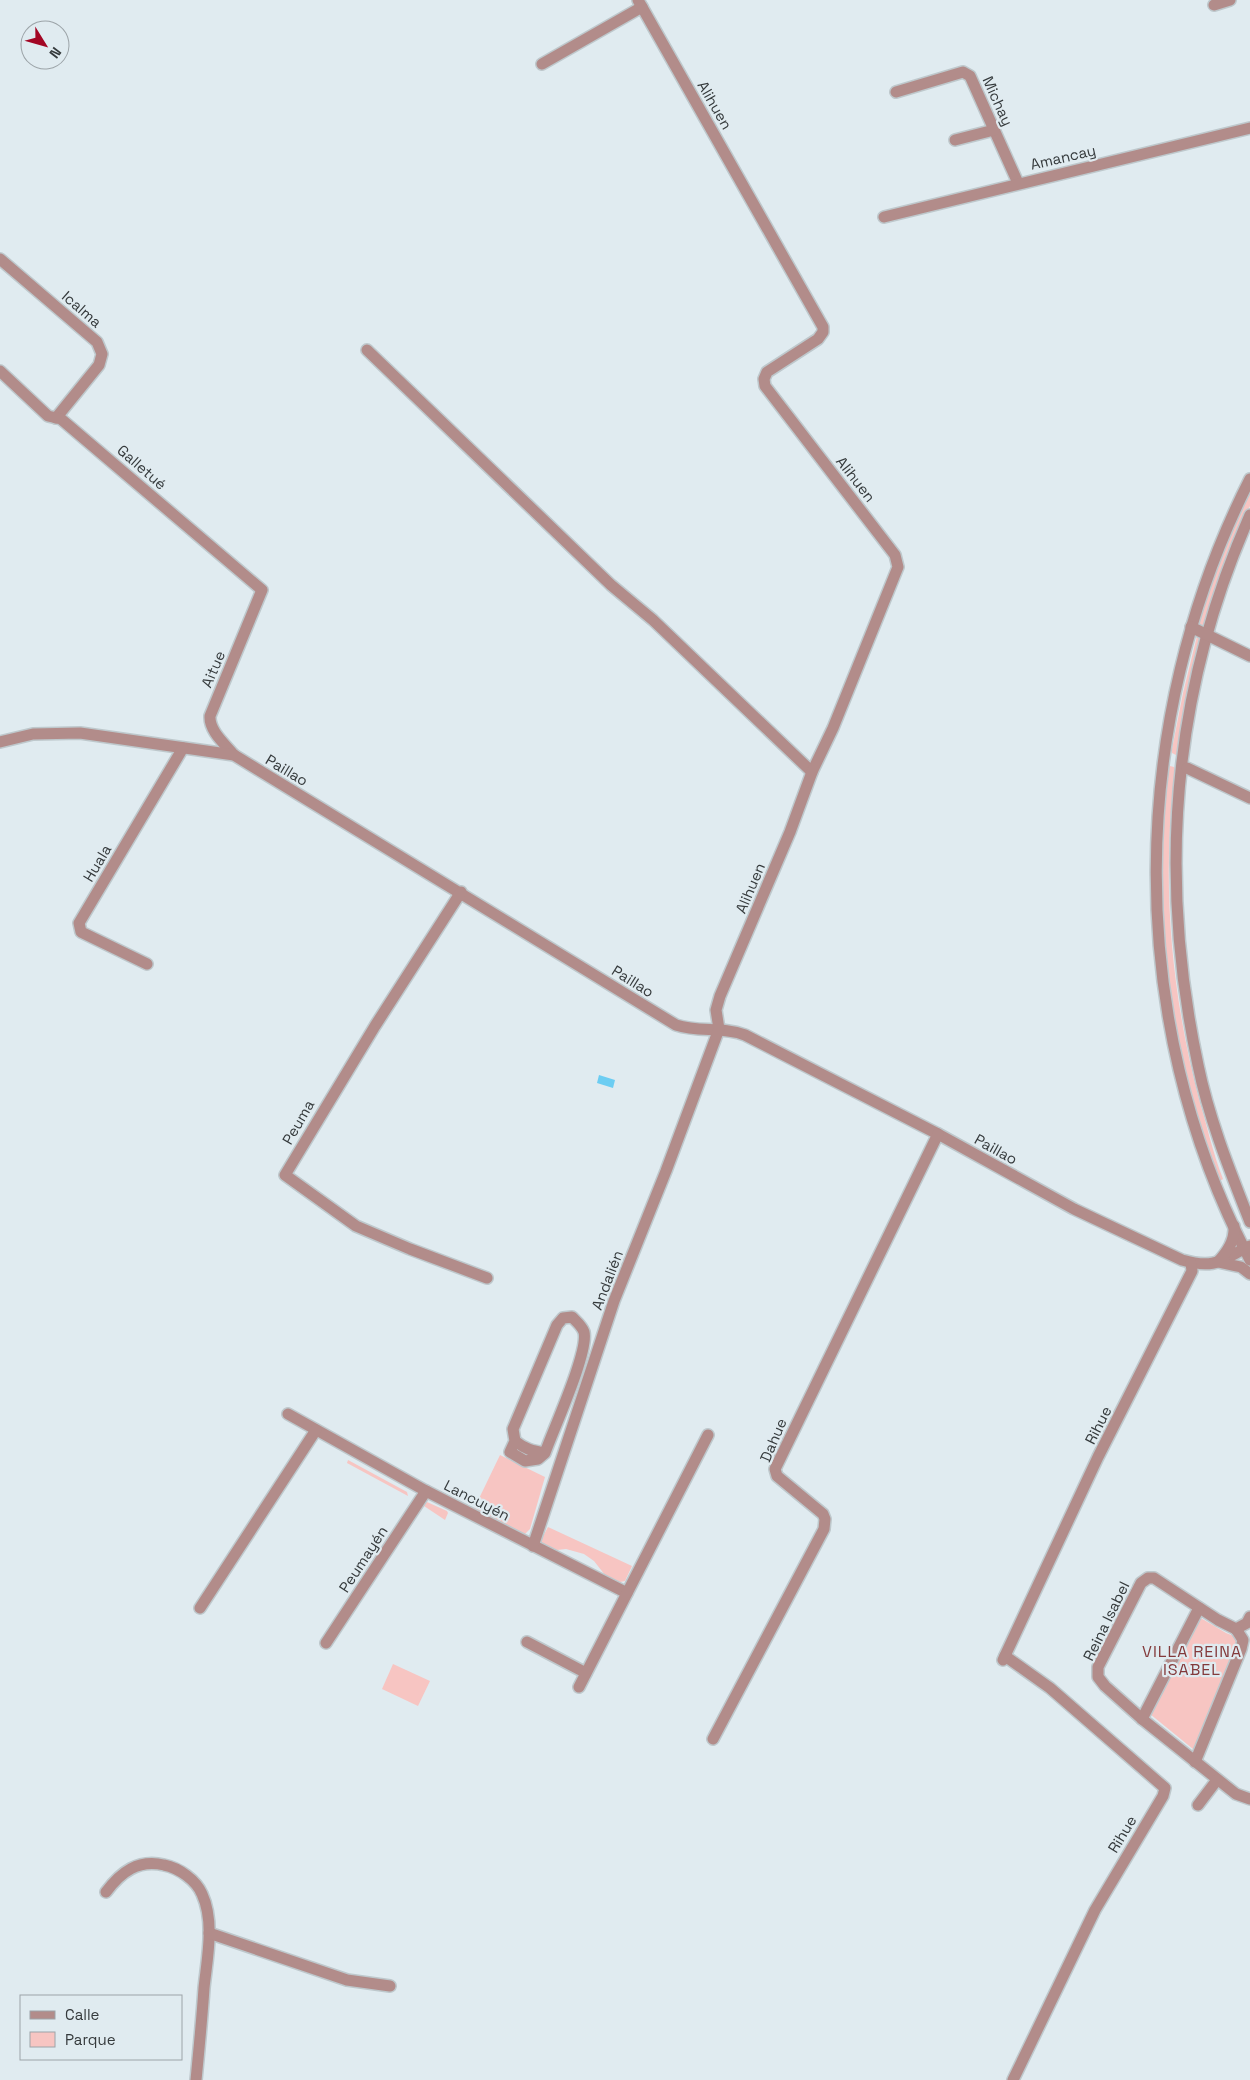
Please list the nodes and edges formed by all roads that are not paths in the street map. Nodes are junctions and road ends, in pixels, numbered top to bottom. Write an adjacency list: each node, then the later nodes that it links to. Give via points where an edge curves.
1 (1230, 0): 3 (street)
2 (640, 3): 4 (street); 26 (street, Alihuen, via 823,327 818,339 767,372 765,386 898,562 898,571)
3 (1214, 5)
4 (542, 64)
5 (896, 92): 7 (street, Michay, via 963,72 970,76)
6 (1250, 128): 9 (street, Amancay)
7 (994, 130): 8 (street); 9 (street, Michay)
8 (955, 140)
9 (1018, 183): 10 (street, Amancay)
10 (884, 217)
11 (0, 259): 14 (street, Icalma, via 97,342 102,354 99,365)
12 (367, 350): 26 (street, via 610,584 653,620)
13 (0, 371): 14 (street, Galletué, via 48,416)
14 (56, 418): 17 (street, Galletué, via 114,462)
15 (1250, 479): 18 (street, via 1213,562)
16 (1250, 515): 19 (street, via 1216,602)
17 (262, 590): 23 (street, Aitue, via 210,716 213,730)
18 (1191, 627): 19 (street); 24 (street, via 1172,702)
19 (1208, 635): 20 (street); 25 (street, via 1198,673)
20 (1250, 656)
21 (0, 742): 22 (street, Paillao, via 33,734 65,732)
22 (183, 748): 23 (street, Paillao); 29 (street, Huala, via 79,923 81,932)
23 (234, 755): 28 (street, Paillao)
24 (1163, 761): 25 (street); 33 (street, via 1157,816 1156,878 1164,993 1184,1094)
25 (1184, 766): 27 (street); 32 (street, via 1176,868 1178,936 1185,1001 1198,1067 1221,1146)
26 (812, 772): 30 (street, Alihuen, via 720,996 716,1010)
27 (1250, 798)
28 (461, 892): 30 (street, Paillao, via 669,1021 689,1029); 39 (street, Peuma, via 285,1175 356,1226)
29 (148, 964)
30 (718, 1029): 31 (street, Paillao, via 745,1035); 41 (street, Andalién)
31 (938, 1134): 37 (street, Paillao, via 1074,1209); 57 (street, Dahue, via 774,1469 777,1476 823,1514 824,1529)
32 (1250, 1222)
33 (1234, 1226): 34 (street); 36 (street, via 1230,1247)
34 (1247, 1247): 35 (street); 36 (street, Paillao)
35 (1250, 1260)
36 (1218, 1262): 37 (street, Paillao); 38 (street, via 1241,1267)
37 (1191, 1263): 66 (street, Rihue, via 1192,1271 1098,1457 1004,1658 1050,1688 1165,1788 1095,1910)
38 (1250, 1274)
39 (487, 1278)
40 (582, 1328): 40 (street, via 585,1334 582,1354 545,1453 538,1459 525,1461 510,1452 515,1441 514,1429 557,1325 563,1318 572,1317); 41 (street)
41 (602, 1335): 46 (street, Andalién)
42 (288, 1414): 43 (street, Lancuyén)
43 (316, 1430): 45 (street, Lancuyén); 48 (street)
44 (708, 1435): 47 (street)
45 (426, 1492): 46 (street, Lancuyén); 53 (street, Peumayén)
46 (533, 1546): 47 (street, Lancuyén)
47 (627, 1593): 54 (street)
48 (200, 1608)
49 (1199, 1608): 51 (street, Reina Isabel); 56 (street); 56 (street, Reina Isabel, via 1154,1578 1141,1583 1098,1667 1098,1674 1105,1686)
50 (1250, 1617): 51 (street, via 1247,1623)
51 (1236, 1629): 58 (street, via 1243,1640 1241,1649)
52 (527, 1642): 54 (street)
53 (326, 1643)
54 (586, 1672): 55 (street)
55 (579, 1688)
56 (1142, 1719): 58 (street, Reina Isabel)
57 (714, 1740)
58 (1195, 1762): 59 (street, Reina Isabel)
59 (1217, 1780): 60 (street, Reina Isabel, via 1236,1794); 61 (street)
60 (1249, 1795)
61 (1198, 1805)
62 (106, 1892): 63 (street, via 128,1869 141,1864 166,1865 186,1875 202,1892)
63 (209, 1933): 64 (street, via 346,1980); 65 (street)
64 (390, 1986)
65 (196, 2080)
66 (1012, 2080)

